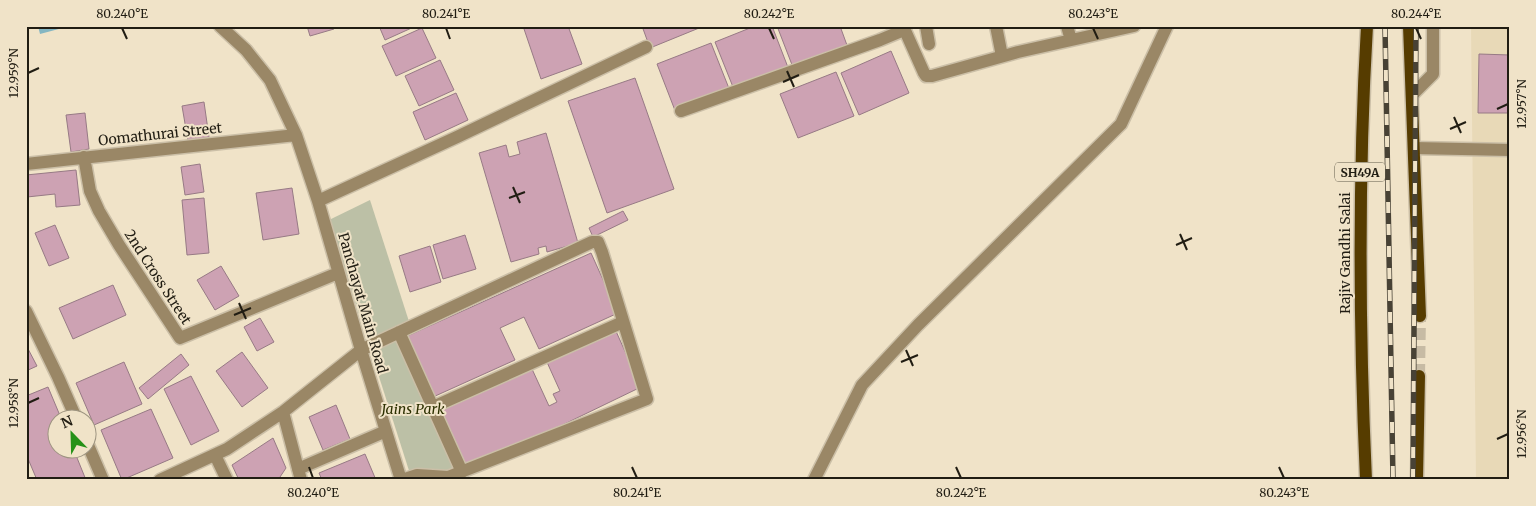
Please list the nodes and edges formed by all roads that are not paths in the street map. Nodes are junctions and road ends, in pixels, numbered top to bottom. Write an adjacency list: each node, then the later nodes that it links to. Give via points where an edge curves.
1 (220, 26): 17 (street, Panchayat Main Road, via 246,50 270,80)
2 (926, 26): 12 (street)
3 (996, 26): 14 (street)
4 (1067, 26): 11 (street)
5 (1134, 26): 11 (street)
6 (1167, 26): 42 (street, via 1121,124 918,325 862,385)
7 (1366, 26): 43 (main road, Rajiv Gandhi Salai / SH49A, via 1360,161 1360,317)
8 (1410, 26): 15 (main road)
9 (1432, 26): 15 (street, via 1433,74)
10 (904, 28): 14 (street, via 926,76); 16 (street, via 880,40)
11 (1070, 40): 14 (street)
12 (930, 44)
13 (646, 47): 22 (street)
14 (1002, 56)
15 (1412, 95): 18 (main road)
16 (681, 111)
17 (296, 135): 20 (street, Oomathurai Street); 22 (street, Panchayat Main Road)
18 (1414, 148): 19 (street); 25 (main road)
19 (1510, 150)
20 (84, 158): 21 (street, Oomathurai Street); 23 (street, 2nd Cross Street, via 90,191 99,211 180,338)
21 (26, 164)
22 (318, 201): 23 (street, Panchayat Main Road)
23 (338, 274): 28 (street, Panchayat Main Road)
24 (26, 311): 31 (street)
25 (1420, 316)
26 (623, 322): 27 (street, via 602,252 598,242 592,242); 30 (street); 36 (street, via 647,399)
27 (399, 332): 28 (street); 30 (street)
28 (361, 350): 32 (street); 33 (street, Panchayat Main Road)
29 (1419, 376): 44 (main road)
30 (433, 407): 36 (street)
31 (72, 408)
32 (283, 412): 34 (street); 37 (street)
33 (386, 431): 37 (street); 41 (street, Panchayat Main Road)
34 (215, 455): 39 (street); 40 (street)
35 (94, 458): 38 (street)
36 (462, 472): 41 (street, via 448,477 417,475)
37 (300, 474)
38 (103, 480)
39 (160, 480)
40 (227, 480)
41 (402, 480)
42 (814, 480)
43 (1366, 480)
44 (1417, 480)

